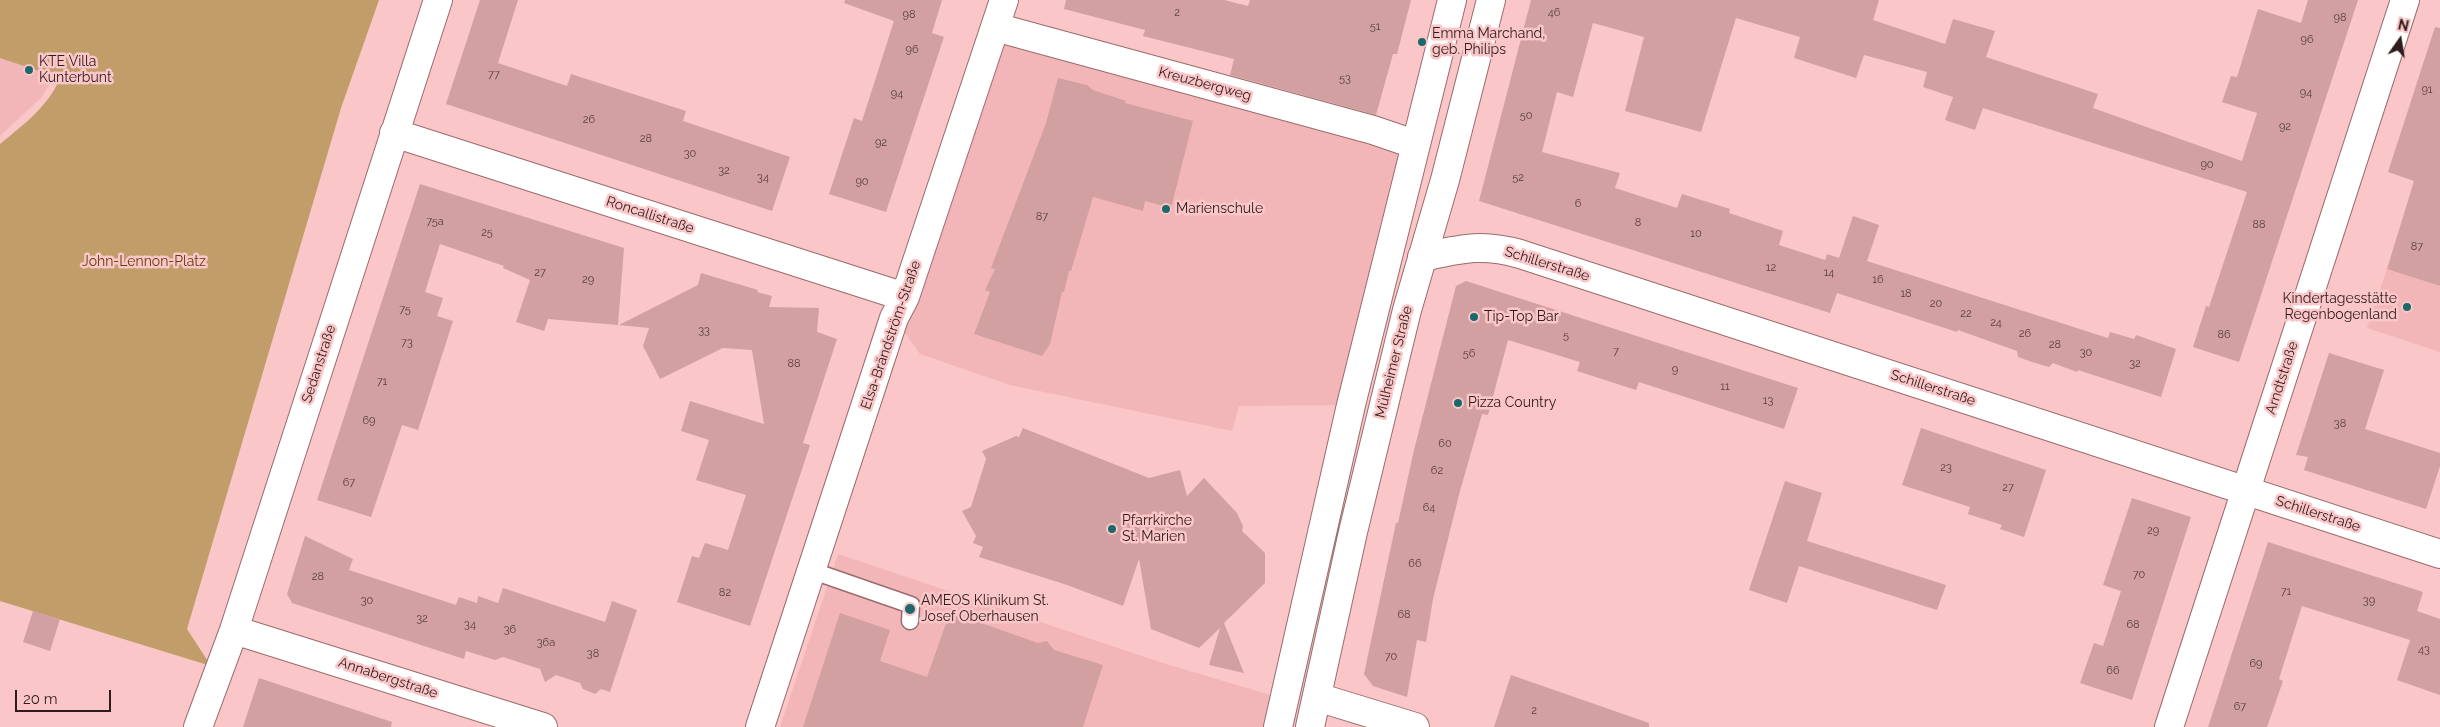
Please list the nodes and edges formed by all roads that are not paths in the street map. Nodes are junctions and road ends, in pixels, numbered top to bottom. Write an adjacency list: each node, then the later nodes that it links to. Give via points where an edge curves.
1 (438, 0): 7 (street, Sedanstraße)
2 (1004, 0): 6 (street, Elsa-Brändström-Straße)
3 (1452, 0): 8 (street)
4 (1491, 0): 9 (street, Mülheimer Straße)
5 (2405, 0): 11 (street, Arndtstraße)
6 (995, 27): 8 (street, Kreuzbergweg); 10 (street, Elsa-Brändström-Straße)
7 (394, 133): 10 (street, Roncallistraße); 15 (street, Sedanstraße)
8 (1414, 144): 20 (street)
9 (1422, 257): 11 (street, Schillerstraße, via 1473,247 1520,254); 16 (street, Mülheimer Straße, via 1379,422)
10 (905, 297): 13 (street, Elsa-Brändström-Straße, via 894,318)
11 (2246, 491): 12 (street, Schillerstraße); 23 (street, Arndtstraße)
12 (2440, 554)
13 (813, 572): 14 (lane, via 911,604); 19 (street, Elsa-Brändström-Straße)
14 (910, 622)
15 (234, 630): 17 (street, Sedanstraße); 18 (street, Annabergstraße)
16 (1317, 697): 21 (street, Mülheimer Straße); 22 (street)
17 (198, 727)
18 (543, 727)
19 (760, 727)
20 (1278, 727)
21 (1310, 727)
22 (1415, 727)
23 (2169, 727)

